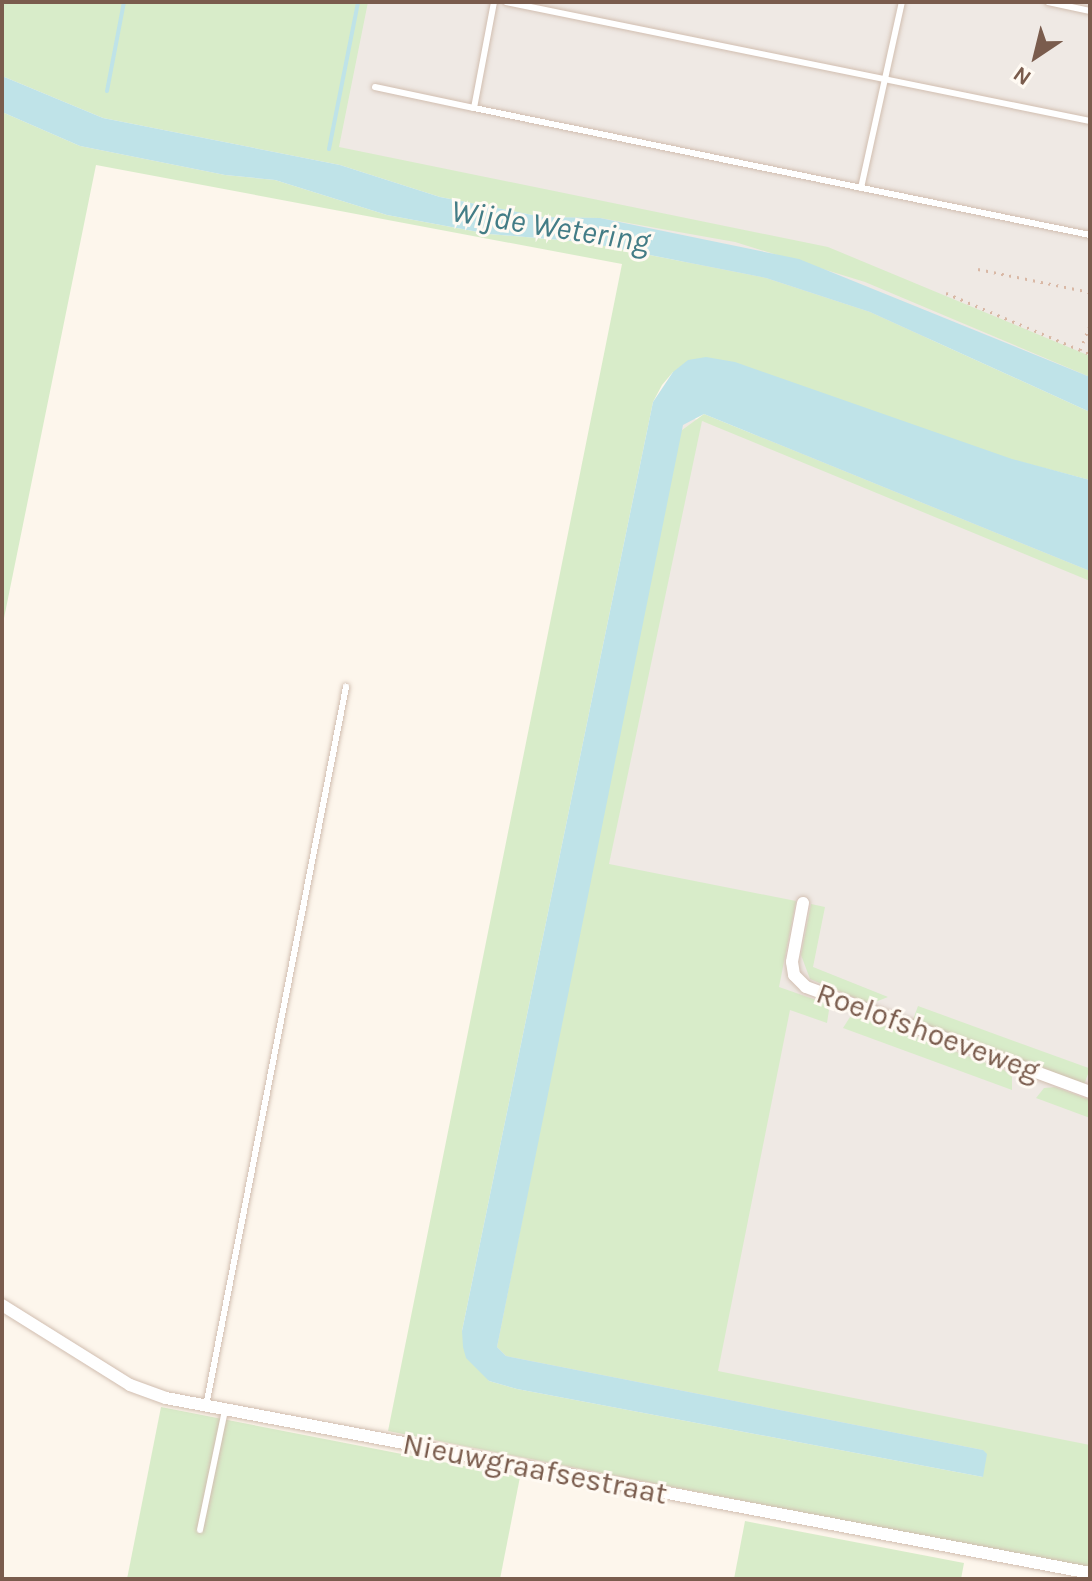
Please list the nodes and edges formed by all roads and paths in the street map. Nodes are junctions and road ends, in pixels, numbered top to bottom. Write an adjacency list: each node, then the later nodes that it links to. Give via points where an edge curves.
1 (494, 2): 8 (lane)
2 (506, 2): 6 (lane)
3 (902, 2): 6 (lane)
4 (1048, 2): 5 (lane)
5 (1090, 11)
6 (885, 79): 9 (lane); 10 (lane)
7 (375, 87): 8 (lane)
8 (474, 108): 10 (lane)
9 (1090, 121)
10 (861, 188): 11 (lane)
11 (1090, 235)
12 (978, 269): 13 (path)
13 (1090, 292)
14 (946, 293): 16 (path)
15 (1090, 325): 16 (path)
16 (1080, 350): 17 (path)
17 (1090, 354)
18 (346, 687): 22 (lane)
19 (803, 903): 20 (street, Roelofshoeveweg, via 792,962 794,975 806,987)
20 (1090, 1092)
21 (2, 1305): 22 (street, Nieuwgraafsestraat, via 130,1385)
22 (206, 1406): 23 (street, Nieuwgraafsestraat)
23 (225, 1410): 24 (lane); 25 (street, Nieuwgraafsestraat)
24 (200, 1530)
25 (1090, 1573)

